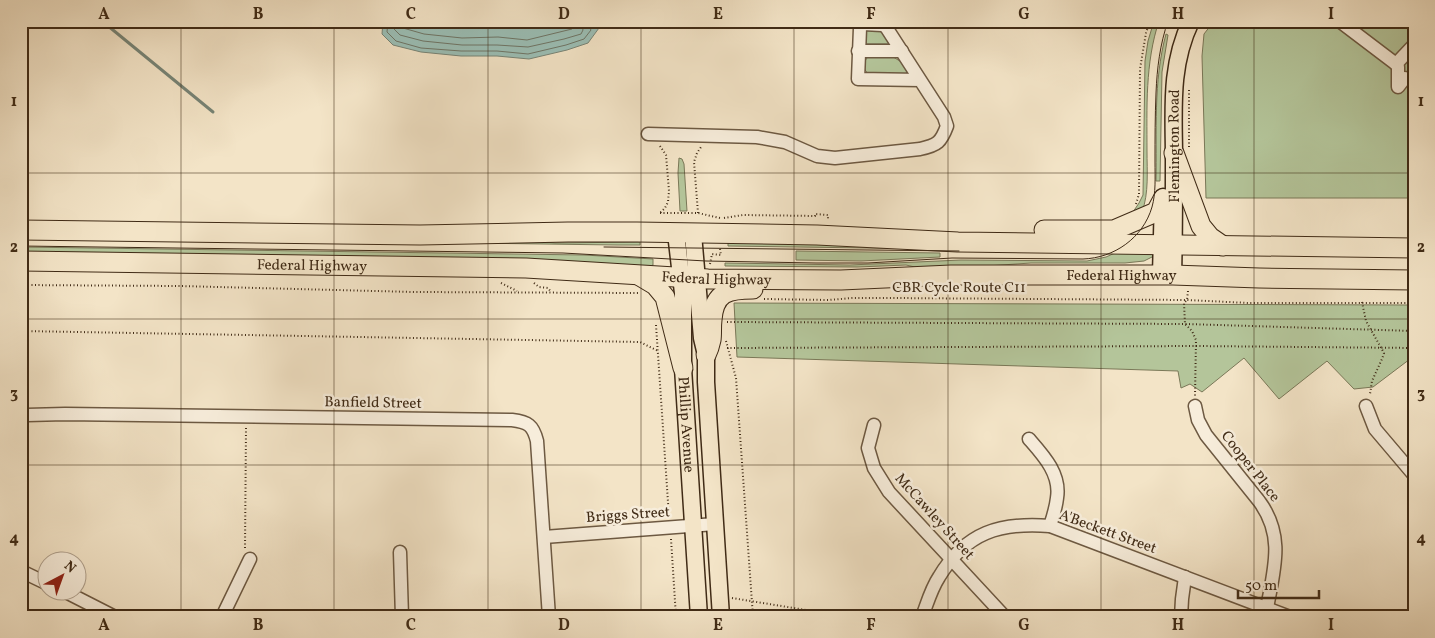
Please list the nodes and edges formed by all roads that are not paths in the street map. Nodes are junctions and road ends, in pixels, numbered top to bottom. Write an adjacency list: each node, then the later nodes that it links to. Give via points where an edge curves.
1 (1179, 21): 12 (main road, Flemington Road, via 1170,49 1166,81)
2 (1191, 21): 11 (main road, Flemington Road, via 1183,38 1174,85)
3 (1344, 21): 7 (street, via 1342,23)
4 (1414, 45): 7 (street)
5 (858, 51): 6 (street); 6 (street, via 863,24 886,27); 8 (street, via 858,80)
6 (902, 51): 8 (street)
7 (1396, 64): 9 (street, via 1398,87 1405,78)
8 (920, 80): 10 (street, via 947,126 943,138 920,149 835,158 817,156 785,142 756,137)
9 (1414, 80)
10 (648, 134)
11 (1181, 150): 16 (main road, Flemington Road); 17 (highway, via 1201,226 1210,238)
12 (1163, 199): 15 (highway, via 1156,212 1114,230 1015,231); 16 (main road, Flemington Road)
13 (21, 230): 14 (highway, Federal Highway, via 420,235)
14 (684, 234): 15 (highway, Federal Highway, via 817,235); 21 (main road, Phillip Avenue)
15 (983, 243): 16 (highway, Federal Highway)
16 (1168, 244): 17 (highway, Federal Highway); 20 (main road, Flemington Road)
17 (1223, 246): 18 (highway, Federal Highway)
18 (1414, 248)
19 (21, 261): 24 (highway, Federal Highway, via 526,268)
20 (1167, 275): 22 (highway, Federal Highway, via 951,275); 23 (highway, Federal Highway)
21 (689, 278): 22 (highway, Federal Highway); 24 (highway, Federal Highway); 25 (main road, Phillip Avenue); 26 (main road, Phillip Avenue, via 683,293)
22 (841, 280): 25 (highway, via 818,291 740,289 727,292 714,306)
23 (1414, 280)
24 (639, 284): 26 (highway, via 656,285 664,297)
25 (706, 356): 33 (main road, Phillip Avenue)
26 (683, 368): 34 (main road, Phillip Avenue)
27 (1195, 406): 44 (street, Cooper Place, via 1206,434 1260,501 1273,525 1276,552)
28 (1366, 406): 32 (street, via 1375,429)
29 (21, 416): 36 (street, Banfield Street, via 246,416 525,422 534,430 537,441)
30 (874, 425): 39 (street, McCawley Street, via 868,448 874,468 889,492)
31 (1029, 439): 35 (street, via 1046,458 1055,476 1058,496)
32 (1414, 475)
33 (715, 524): 34 (street, Briggs Street); 50 (main road, Phillip Avenue)
34 (693, 525): 36 (street, Briggs Street); 49 (main road, Phillip Avenue)
35 (1050, 526): 39 (street, A'Beckett Street, via 1007,526 984,533); 41 (street, A'Beckett Street)
36 (544, 537): 48 (street, Banfield Street)
37 (400, 552): 47 (street)
38 (250, 559): 46 (street)
39 (952, 559): 51 (street, A'Beckett Street, via 938,578); 52 (street, McCawley Street)
40 (21, 571): 42 (street)
41 (1184, 576): 44 (street, A'Beckett Street); 53 (street)
42 (38, 579)
43 (82, 600): 45 (street)
44 (1267, 608): 54 (street, A'Beckett Street)
45 (115, 617)
46 (222, 617)
47 (402, 617)
48 (549, 617)
49 (699, 617)
50 (721, 617)
51 (922, 617)
52 (1005, 617)
53 (1182, 617)
54 (1290, 617)

